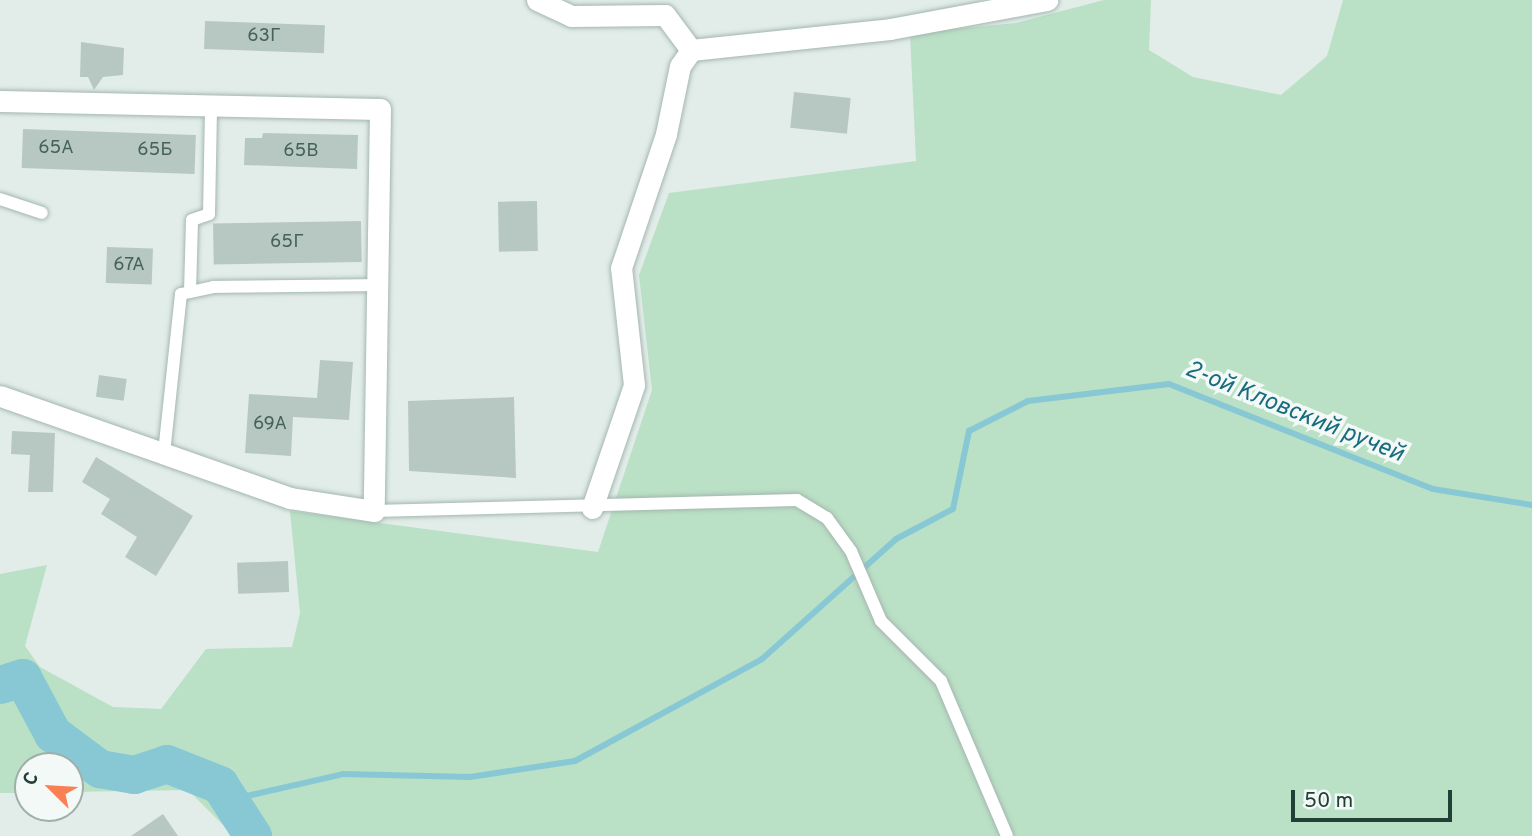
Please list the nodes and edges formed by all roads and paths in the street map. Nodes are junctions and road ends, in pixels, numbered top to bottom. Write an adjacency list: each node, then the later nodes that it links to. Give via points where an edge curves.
1 (537, 0): 3 (street, via 571,16)
2 (1047, 0): 4 (street, via 890,29)
3 (669, 7): 4 (street)
4 (691, 50): 13 (street, via 680,65 666,134 621,268 634,385)
5 (0, 102): 6 (street)
6 (211, 105): 9 (street, via 380,109); 10 (lane, via 209,214 192,220)
7 (0, 199): 8 (lane)
8 (42, 213)
9 (378, 285): 10 (lane); 14 (street)
10 (190, 292): 12 (lane, via 181,293)
11 (0, 396): 12 (street)
12 (164, 453): 14 (street, via 290,498)
13 (592, 508): 14 (lane); 15 (lane, via 797,500 827,517 852,551 881,621 941,681)
14 (374, 511)
15 (1007, 836)

